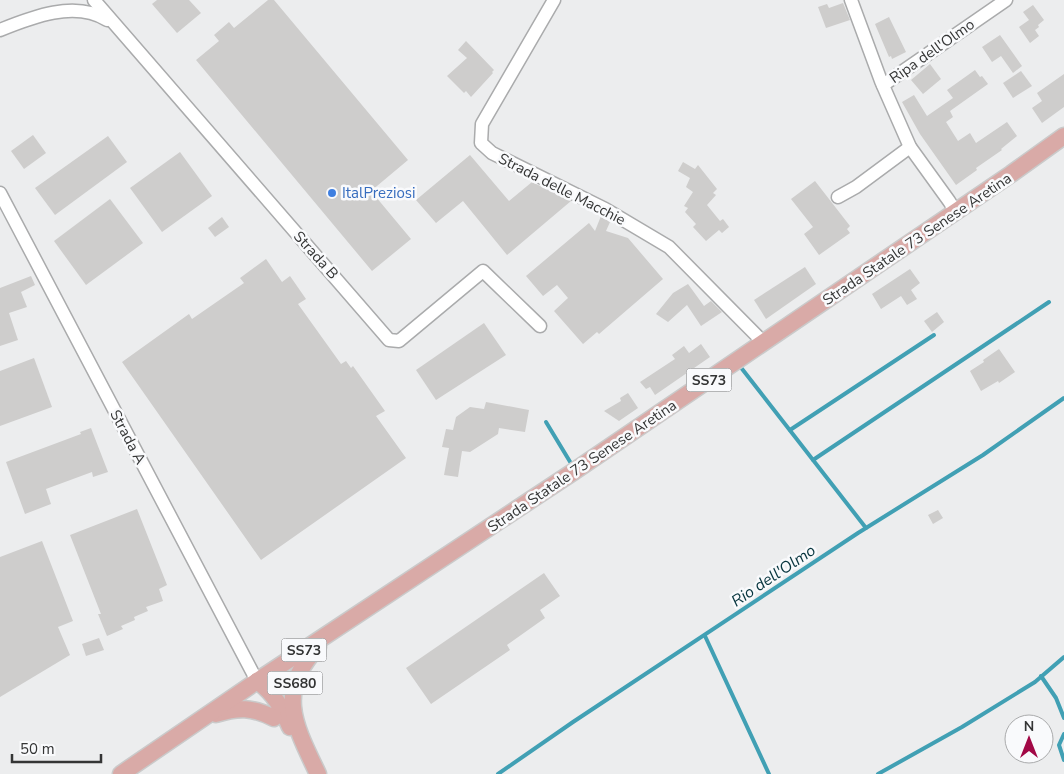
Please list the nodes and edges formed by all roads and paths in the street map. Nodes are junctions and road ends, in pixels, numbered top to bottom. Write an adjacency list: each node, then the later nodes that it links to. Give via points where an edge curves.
1 (94, 0): 6 (street, Strada B)
2 (554, 0): 15 (street, Strada delle Macchie, via 482,124 481,143 492,153 605,209 669,247)
3 (851, 0): 8 (street, Ripa dell'Olmo)
4 (1006, 0): 8 (street, Ripa dell'Olmo)
5 (62, 5): 6 (street, Strada B, via 98,14); 7 (street, Strada B)
6 (111, 22): 14 (street, Strada B, via 389,340 400,341 483,271)
7 (0, 30)
8 (884, 85): 10 (street, Ripa dell'Olmo)
9 (1064, 136): 13 (main road, Strada Statale 73 Senese Aretina / SS73)
10 (910, 147): 12 (street); 13 (street, Ripa dell'Olmo)
11 (0, 193): 17 (street, Strada A)
12 (838, 197)
13 (956, 212): 15 (main road, Strada Statale 73 Senese Aretina / SS73)
14 (540, 326)
15 (764, 343): 16 (main road, Strada Statale 73 Senese Aretina / SS73, via 580,460)
16 (351, 619): 17 (main road, Strada Statale 73 Senese Aretina / SS73); 21 (main road, SS680, via 307,659 298,673 293,692 296,722)
17 (257, 681): 18 (main road, Strada Statale 73 Senese Aretina / SS73); 19 (main road, SS680, via 263,705); 20 (main road, SS680, via 276,698)
18 (204, 717): 19 (main road, SS680, via 230,709 244,709 260,711); 22 (main road, Strada Statale 73 Senese Aretina / SS73)
19 (274, 718): 20 (main road, SS680)
20 (294, 736): 21 (main road, SS680)
21 (316, 770)
22 (121, 774)

